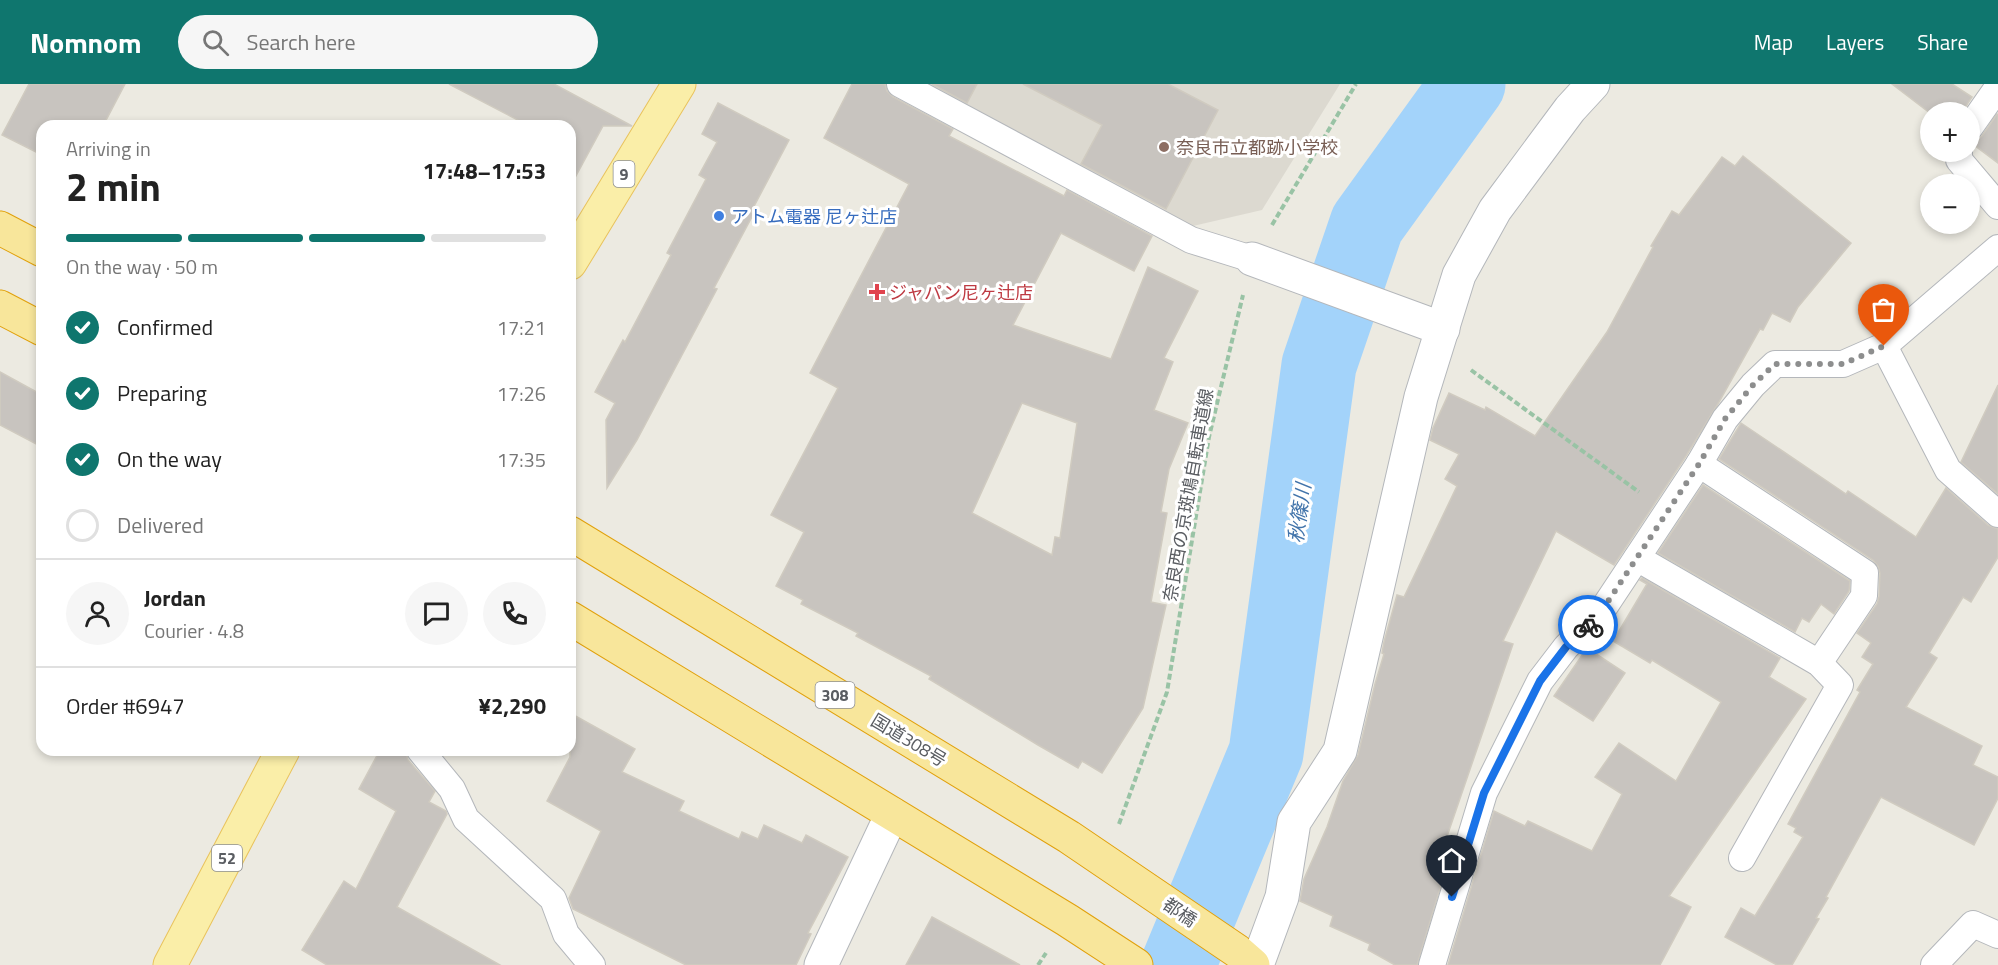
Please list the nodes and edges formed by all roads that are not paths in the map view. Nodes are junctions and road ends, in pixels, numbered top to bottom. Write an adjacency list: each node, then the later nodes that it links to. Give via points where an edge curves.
1 (679, 84): 11 (main road, 9)
2 (900, 84): 12 (lane, via 1191,240)
3 (1593, 84): 15 (street, via 1495,210 1459,275)
4 (1998, 87): 5 (lane)
5 (1980, 113)
6 (1961, 162): 7 (lane)
7 (1998, 206)
8 (0, 228): 9 (highway)
9 (36, 247)
10 (1998, 248): 16 (lane)
11 (576, 253)
12 (1258, 261): 15 (street)
13 (0, 307): 14 (highway)
14 (36, 326)
15 (1437, 333): 29 (street, via 1340,751 1294,822 1282,897)
16 (1884, 346): 17 (lane, via 1843,364 1775,364 1725,419); 18 (lane, via 1948,470)
17 (1699, 464): 20 (lane); 22 (lane, via 1865,573 1864,596)
18 (1998, 514)
19 (576, 538): 27 (highway, 国道308号 / 308)
20 (1637, 558): 22 (lane); 34 (lane, via 1601,612 1566,647 1540,681 1484,793)
21 (576, 622): 25 (highway)
22 (1819, 663): 26 (lane, via 1840,685)
23 (281, 756): 30 (main road, 52)
24 (425, 756): 31 (lane, via 452,789 466,819 553,899 566,934)
25 (892, 814): 32 (street); 33 (highway)
26 (1742, 858)
27 (1111, 865): 29 (highway, 都橋 / 308)
28 (1998, 935): 35 (lane, via 1973,924)
29 (1249, 960)
30 (170, 965)
31 (592, 965)
32 (821, 965)
33 (1136, 965)
34 (1432, 965)
35 (1934, 965)

